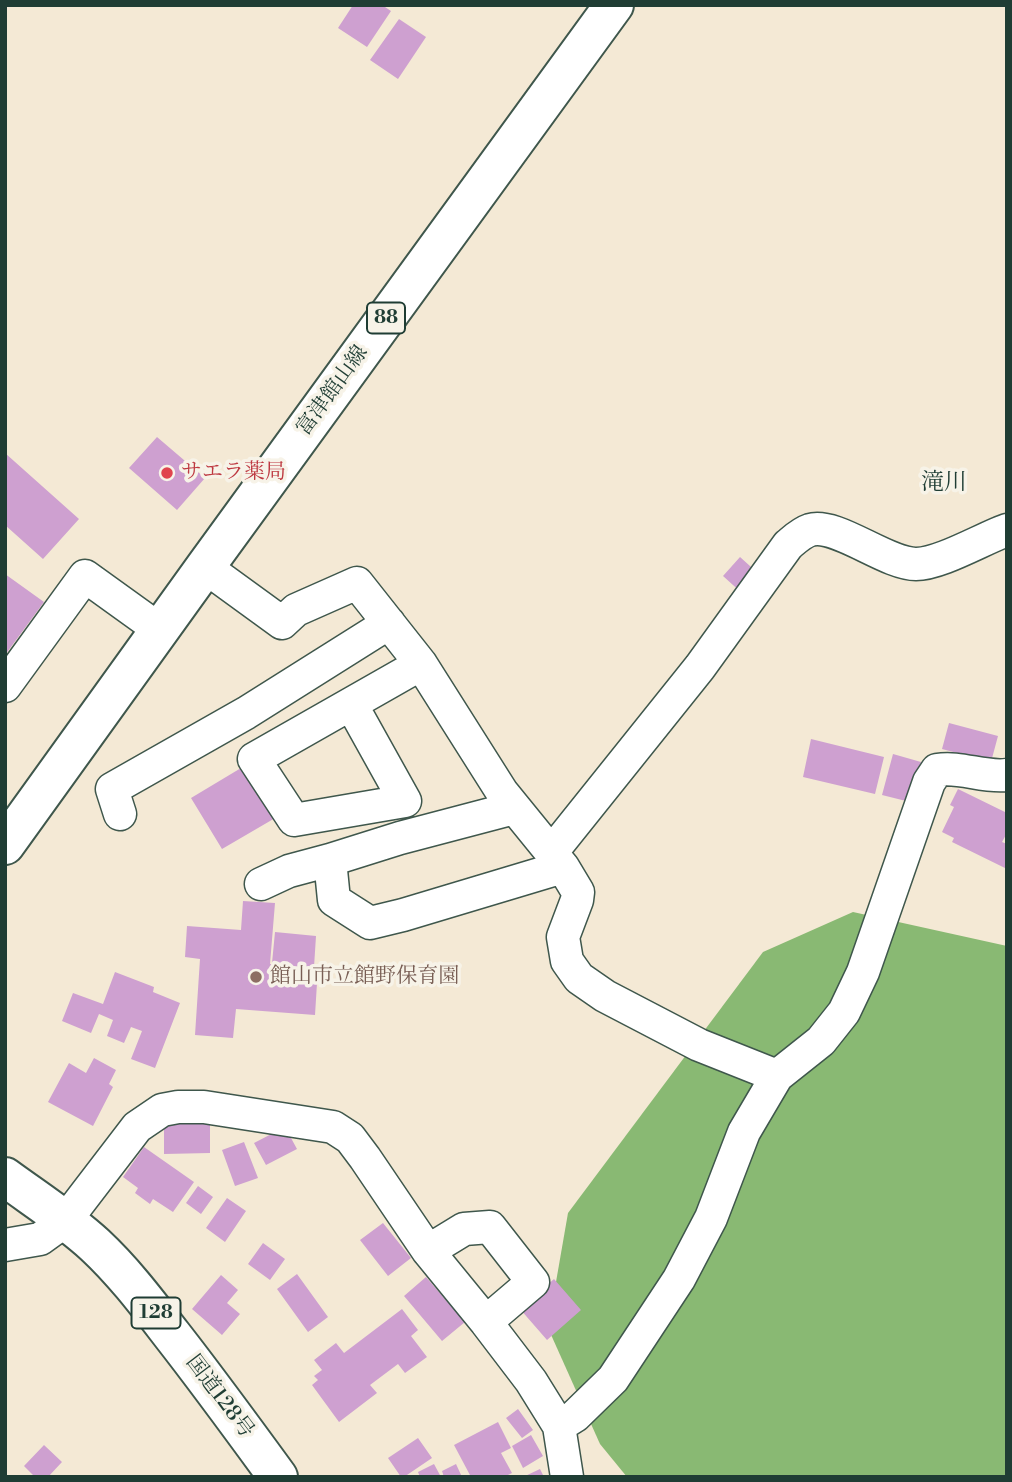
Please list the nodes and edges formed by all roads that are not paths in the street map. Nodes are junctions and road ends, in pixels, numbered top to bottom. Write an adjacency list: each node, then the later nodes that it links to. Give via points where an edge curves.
1 (614, 5): 3 (main road, 富津館山線 / 88)
2 (1007, 530): 14 (street, via 917,564 898,561 829,531 812,529 799,536)
3 (205, 567): 4 (street, via 282,623 296,610 357,583); 5 (main road, 富津館山線 / 88)
4 (389, 623): 6 (street); 11 (street, via 113,789)
5 (160, 630): 7 (street, via 85,576); 12 (main road, 富津館山線 / 88)
6 (421, 664): 8 (street); 10 (street)
7 (5, 685)
8 (351, 704): 8 (street, via 254,760 294,820 405,801)
9 (1007, 775): 16 (street, via 937,770 844,1012 821,1041)
10 (514, 808): 13 (street); 14 (street)
11 (120, 814)
12 (5, 845)
13 (330, 860): 14 (street, via 334,900 370,923); 15 (street)
14 (557, 860): 16 (street, via 578,891 563,937 567,961 579,978 604,996 699,1045)
15 (261, 884)
16 (777, 1076): 22 (street, via 744,1132 711,1218 679,1279 613,1378)
17 (5, 1177): 18 (main road, 国道128号 / 128)
18 (65, 1221): 19 (street, via 40,1239); 20 (street, via 137,1127 162,1110 204,1107 333,1127 350,1138); 23 (main road, 国道128号 / 128, via 94,1244 144,1298)
19 (5, 1245)
20 (428, 1251): 21 (street); 21 (street, via 464,1229 490,1227 533,1282)
21 (486, 1322): 22 (street)
22 (559, 1426): 24 (street)
23 (278, 1477)
24 (567, 1477)

